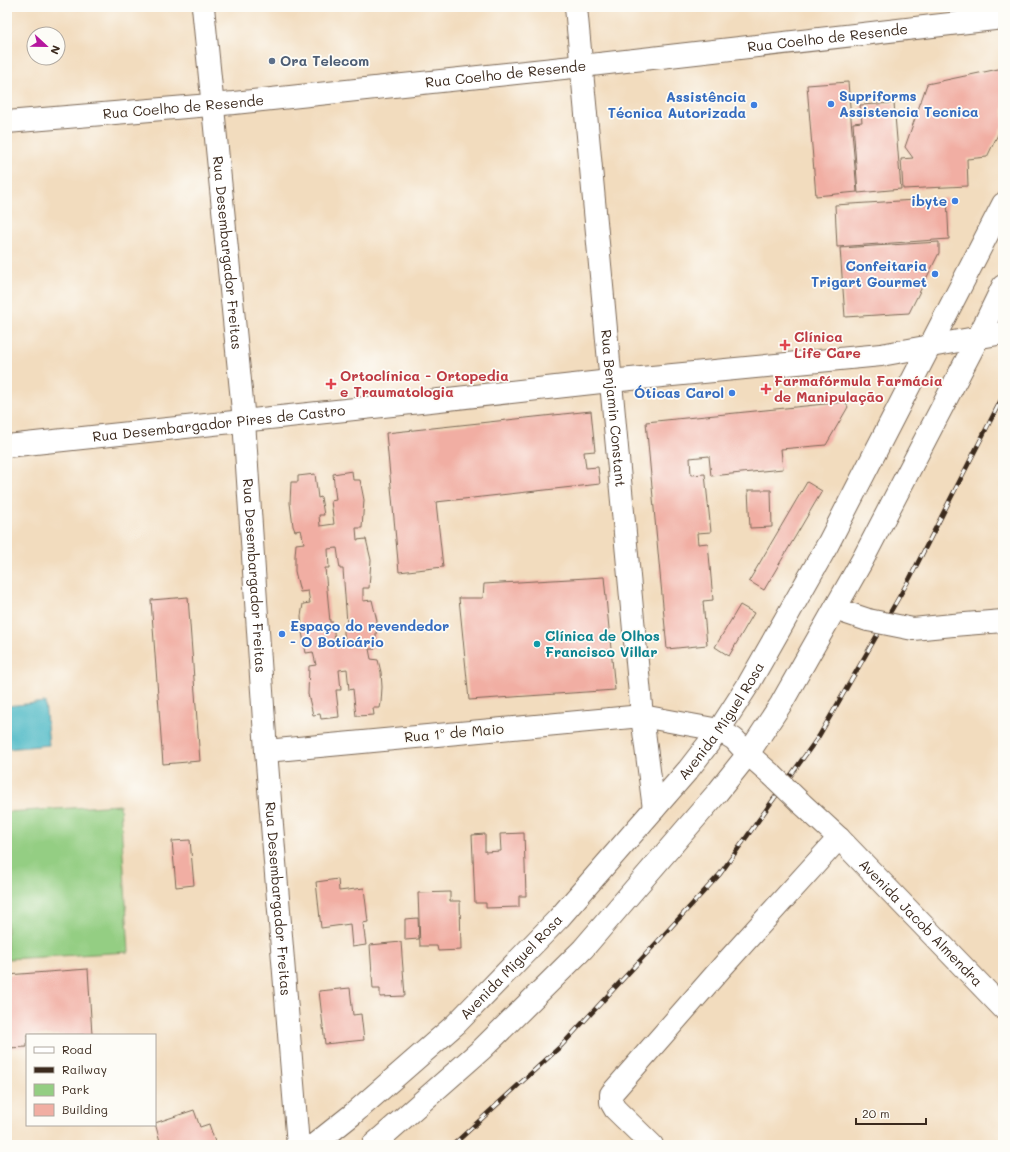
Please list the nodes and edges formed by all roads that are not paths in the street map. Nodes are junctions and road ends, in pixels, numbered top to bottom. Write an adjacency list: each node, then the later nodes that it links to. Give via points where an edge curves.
1 (204, 7): 5 (main road, Rua Desembargador Freitas)
2 (576, 7): 4 (main road, Rua Benjamin Constant)
3 (1003, 18): 4 (main road, Rua Coelho de Resende)
4 (582, 66): 5 (main road, Rua Coelho de Resende); 12 (main road, Rua Benjamin Constant)
5 (213, 105): 6 (main road, Rua Coelho de Resende); 13 (main road, Rua Desembargador Freitas)
6 (7, 122)
7 (1003, 204): 11 (main road, Avenida Miguel Rosa)
8 (1003, 286): 10 (main road)
9 (1003, 334): 10 (main road, Rua Desembargador Pires de Castro)
10 (978, 338): 11 (main road, Rua Desembargador Pires de Castro); 15 (main road)
11 (930, 346): 12 (main road, Rua Desembargador Pires de Castro, via 881,355); 18 (main road, Avenida Miguel Rosa, via 828,544 748,686)
12 (610, 380): 13 (main road, Rua Desembargador Pires de Castro); 17 (main road, Rua Benjamin Constant)
13 (244, 421): 14 (main road, Rua Desembargador Pires de Castro); 19 (main road, Rua Desembargador Freitas)
14 (7, 446)
15 (835, 609): 16 (main road, bridge, via 868,620 913,629); 20 (main road, via 781,704)
16 (1003, 621)
17 (642, 716): 18 (main road, Rua 1º de Maio); 19 (main road, Rua 1º de Maio); 21 (main road, Rua Benjamin Constant)
18 (719, 730): 20 (main road, Avenida Jacob Almendra); 21 (main road, Avenida Miguel Rosa)
19 (266, 751): 25 (main road, Rua Desembargador Freitas)
20 (748, 754): 22 (main road, Avenida Jacob Almendra, bridge); 24 (main road, via 718,793 583,949 482,1049)
21 (654, 809): 26 (main road, Avenida Miguel Rosa, via 559,918 456,1024)
22 (839, 838): 23 (main road, Avenida Jacob Almendra); 27 (main road, via 611,1094 611,1102 616,1109)
23 (1003, 1008)
24 (376, 1144)
25 (298, 1145)
26 (314, 1145)
27 (652, 1145)

